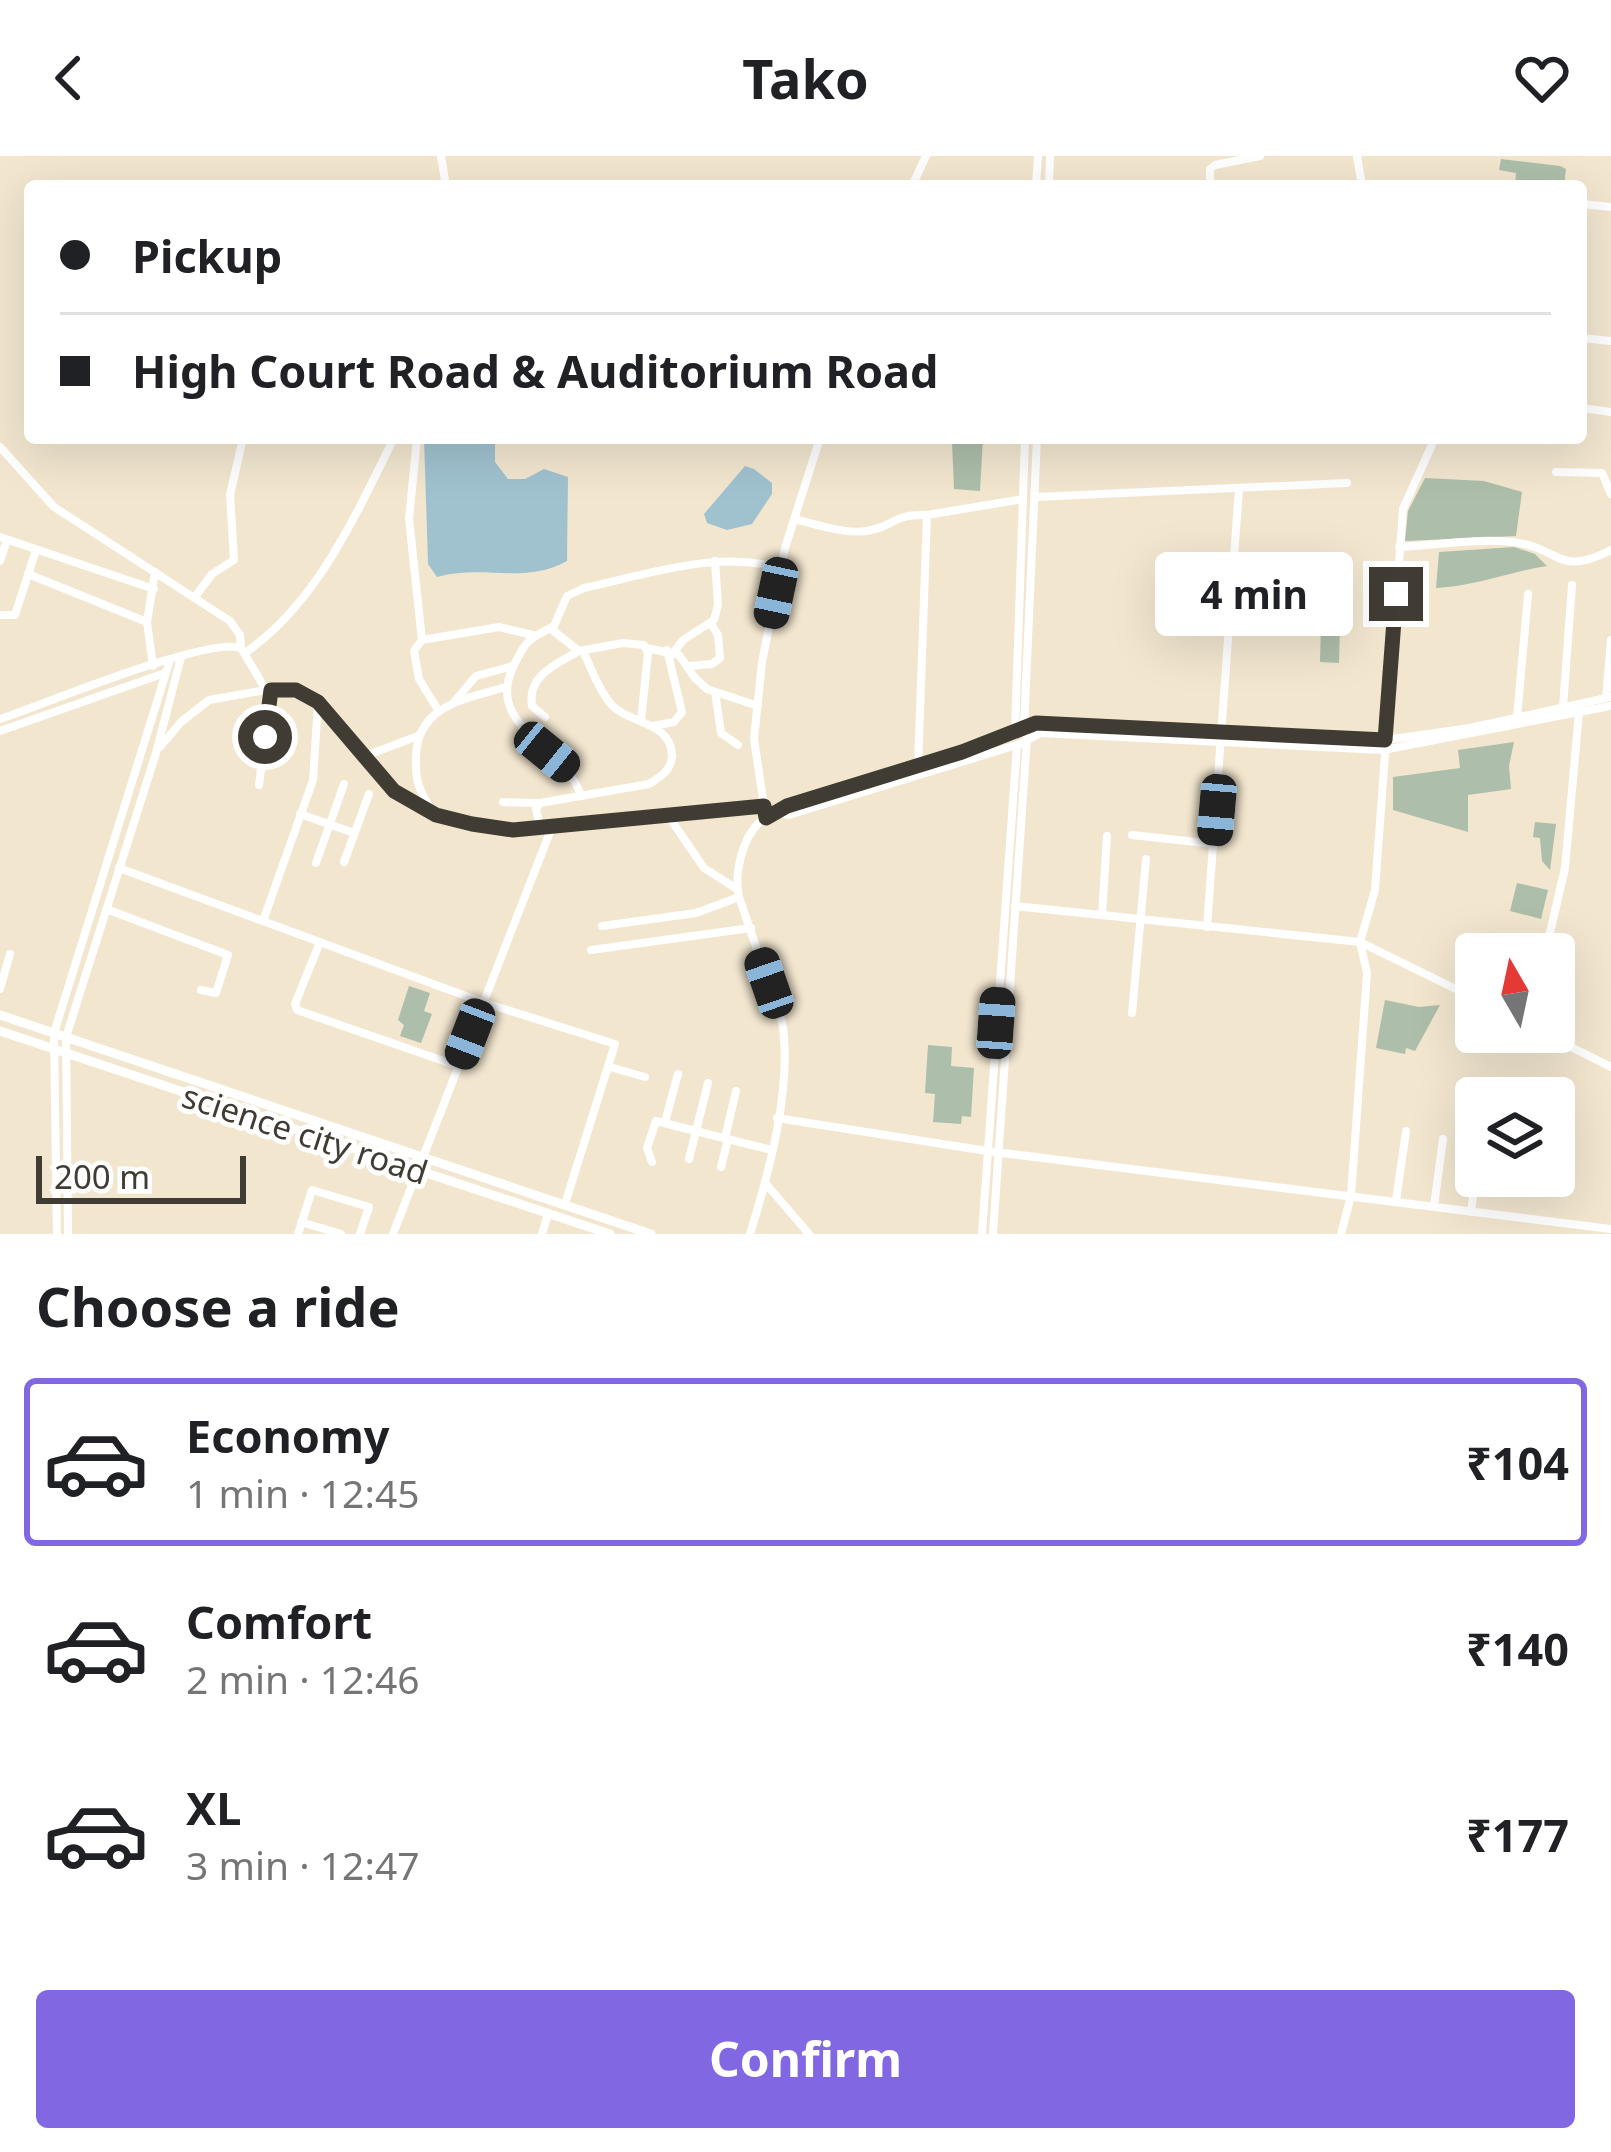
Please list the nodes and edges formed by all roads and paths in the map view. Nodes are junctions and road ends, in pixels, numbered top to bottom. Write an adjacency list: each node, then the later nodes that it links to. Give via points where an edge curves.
1 (1260, 156): 2 (street, via 1215,165)
2 (1210, 180)
3 (242, 444): 31 (street, via 230,495 234,560)
4 (391, 444): 39 (street, via 308,594 281,626)
5 (416, 444): 37 (street, via 409,508)
6 (818, 444): 18 (street)
7 (1025, 444): 16 (street)
8 (1037, 444): 15 (street)
9 (1432, 444): 20 (street, via 1403,509)
10 (0, 447): 26 (street, via 54,507)
11 (1556, 472): 14 (street, via 1602,473)
12 (1347, 483): 13 (street)
13 (1239, 489): 15 (street); 64 (street)
14 (1611, 494)
15 (1034, 497): 67 (street)
16 (1023, 500): 17 (street); 67 (street)
17 (927, 514): 18 (street, via 902,514 872,530); 73 (street)
18 (794, 519): 25 (street)
19 (3, 538): 21 (street); 23 (street)
20 (1399, 547): 22 (street, via 1513,542 1574,563); 70 (street)
21 (36, 550): 27 (street); 29 (street)
22 (1611, 550)
23 (0, 561)
24 (715, 561): 25 (street); 34 (street); 35 (street, via 569,594)
25 (781, 568): 55 (street)
26 (154, 572): 29 (street); 31 (street)
27 (28, 574): 32 (street, via 15,614); 33 (street)
28 (1572, 585): 56 (street)
29 (154, 589): 33 (street)
30 (1528, 594): 61 (street)
31 (195, 597): 39 (street, via 230,621)
32 (0, 615)
33 (147, 622): 44 (street)
34 (711, 624): 42 (street); 46 (street, via 720,658)
35 (551, 628): 36 (street); 41 (street)
36 (532, 635): 37 (street, via 499,627); 45 (street)
37 (422, 640): 57 (street, via 416,669)
38 (1611, 640): 52 (street)
39 (242, 644): 43 (street); 50 (street)
40 (646, 648): 41 (street, via 623,643); 42 (street); 62 (street)
41 (581, 651): 60 (street, via 532,688 532,706); 62 (street, via 612,706)
42 (671, 651): 46 (street); 63 (street, via 682,712)
43 (175, 659): 44 (street); 47 (street); 48 (street)
44 (153, 666): 59 (street)
45 (513, 666): 49 (street); 54 (street, via 476,676)
46 (689, 666): 51 (street)
47 (178, 669): 48 (street); 71 (street)
48 (166, 673): 65 (street); 117 (street)
49 (506, 687): 54 (street); 77 (street, via 514,717 572,772)
50 (268, 690): 53 (street, via 296,690); 71 (street, via 209,700); 75 (street)
51 (715, 692): 55 (street); 69 (street, via 721,733)
52 (1609, 700): 56 (street); 58 (street)
53 (318, 702): 72 (street); 81 (street, via 316,762)
54 (453, 703): 57 (street)
55 (758, 706): 80 (street, via 754,740)
56 (1563, 707): 61 (street)
57 (438, 710): 66 (street)
58 (1579, 712): 70 (street); 105 (street, via 1565,868)
59 (3, 716)
60 (545, 717)
61 (1517, 718): 70 (street)
62 (641, 721): 63 (street)
63 (652, 726): 77 (street, via 670,744 663,775)
64 (1224, 730): 67 (street, via 1036,723); 68 (street); 70 (street)
65 (0, 731)
66 (418, 736): 72 (street); 82 (street, via 418,790)
67 (1021, 736): 68 (street); 73 (street); 97 (street); 134 (street)
68 (1223, 742): 70 (street); 91 (street)
69 (738, 745)
70 (1384, 745): 107 (street, via 1375,890)
71 (155, 753): 95 (street)
72 (365, 755): 82 (street, via 394,791)
73 (918, 770): 84 (street)
74 (344, 784): 85 (street)
75 (259, 785)
76 (369, 794): 88 (street)
77 (580, 796): 79 (street)
78 (503, 802): 79 (street)
79 (540, 803): 86 (street)
80 (764, 806): 83 (street); 84 (street)
81 (300, 814): 85 (street); 101 (street)
82 (436, 815): 86 (street, via 513,830)
83 (669, 817): 87 (street); 96 (street, via 704,868)
84 (766, 818): 96 (street, via 746,845)
85 (329, 824): 88 (street); 94 (street)
86 (540, 827): 87 (street)
87 (552, 827): 113 (street)
88 (354, 833): 93 (street)
89 (1107, 836): 99 (street)
90 (1132, 836): 91 (street)
91 (1214, 844): 103 (street)
92 (1146, 859): 100 (street)
93 (344, 862)
94 (316, 863)
95 (119, 868): 98 (street); 101 (street)
96 (738, 893): 102 (street, via 696,913); 104 (street)
97 (1015, 906): 99 (street); 135 (street)
98 (106, 909): 112 (street, via 228,955 216,993); 117 (street)
99 (1102, 915): 100 (street)
100 (1140, 920): 103 (street); 114 (street)
101 (263, 921): 106 (street)
102 (602, 926)
103 (1208, 927): 107 (street)
104 (751, 928): 108 (street); 127 (street, via 784,1030)
105 (1550, 933)
106 (320, 942): 113 (street); 120 (street, via 297,1010)
107 (1360, 942): 111 (street); 142 (street, via 1367,973)
108 (591, 950)
109 (10, 954): 110 (street)
110 (0, 989)
111 (1455, 989)
112 (201, 990)
113 (482, 1001): 120 (street); 121 (street, via 611,1042)
114 (1132, 1013)
115 (0, 1015): 117 (main road)
116 (0, 1031): 119 (main road, science city road)
117 (60, 1035): 119 (street); 136 (main road)
118 (1575, 1049): 122 (street)
119 (60, 1052): 140 (main road, science city road); 152 (street); 153 (street)
120 (458, 1066): 136 (street)
121 (610, 1067): 124 (street); 145 (street)
122 (1611, 1067)
123 (678, 1074): 128 (street)
124 (645, 1077)
125 (708, 1083): 129 (street)
126 (736, 1091): 132 (street)
127 (777, 1118): 133 (street); 134 (street)
128 (665, 1122): 129 (street); 138 (street, via 655,1122)
129 (696, 1130): 132 (street); 137 (street)
130 (1406, 1131): 144 (street)
131 (1443, 1138): 146 (street)
132 (727, 1139): 133 (street); 139 (street)
133 (771, 1150): 141 (street)
134 (987, 1151): 135 (street); 163 (street)
135 (1000, 1152): 142 (street); 164 (street)
136 (421, 1156): 140 (street); 145 (main road)
137 (688, 1159)
138 (652, 1162)
139 (721, 1167)
140 (415, 1171): 148 (main road, science city road); 157 (street)
141 (766, 1184): 161 (street); 162 (street)
142 (1352, 1196): 144 (street); 165 (street)
143 (1473, 1197): 147 (street)
144 (1396, 1202): 146 (street)
145 (565, 1204): 160 (main road)
146 (1434, 1206): 147 (street)
147 (1471, 1212): 149 (street)
148 (548, 1214): 158 (street); 159 (main road, science city road)
149 (1538, 1221): 151 (street); 166 (street)
150 (302, 1222): 154 (street); 155 (street); 156 (street, via 312,1190 369,1207)
151 (1611, 1228)
152 (57, 1234)
153 (68, 1234)
154 (298, 1234)
155 (341, 1234)
156 (360, 1234)
157 (393, 1234)
158 (542, 1234)
159 (610, 1234)
160 (651, 1234)
161 (750, 1234)
162 (808, 1234)
163 (982, 1234)
164 (993, 1234)
165 (1341, 1234)
166 (1536, 1234)

